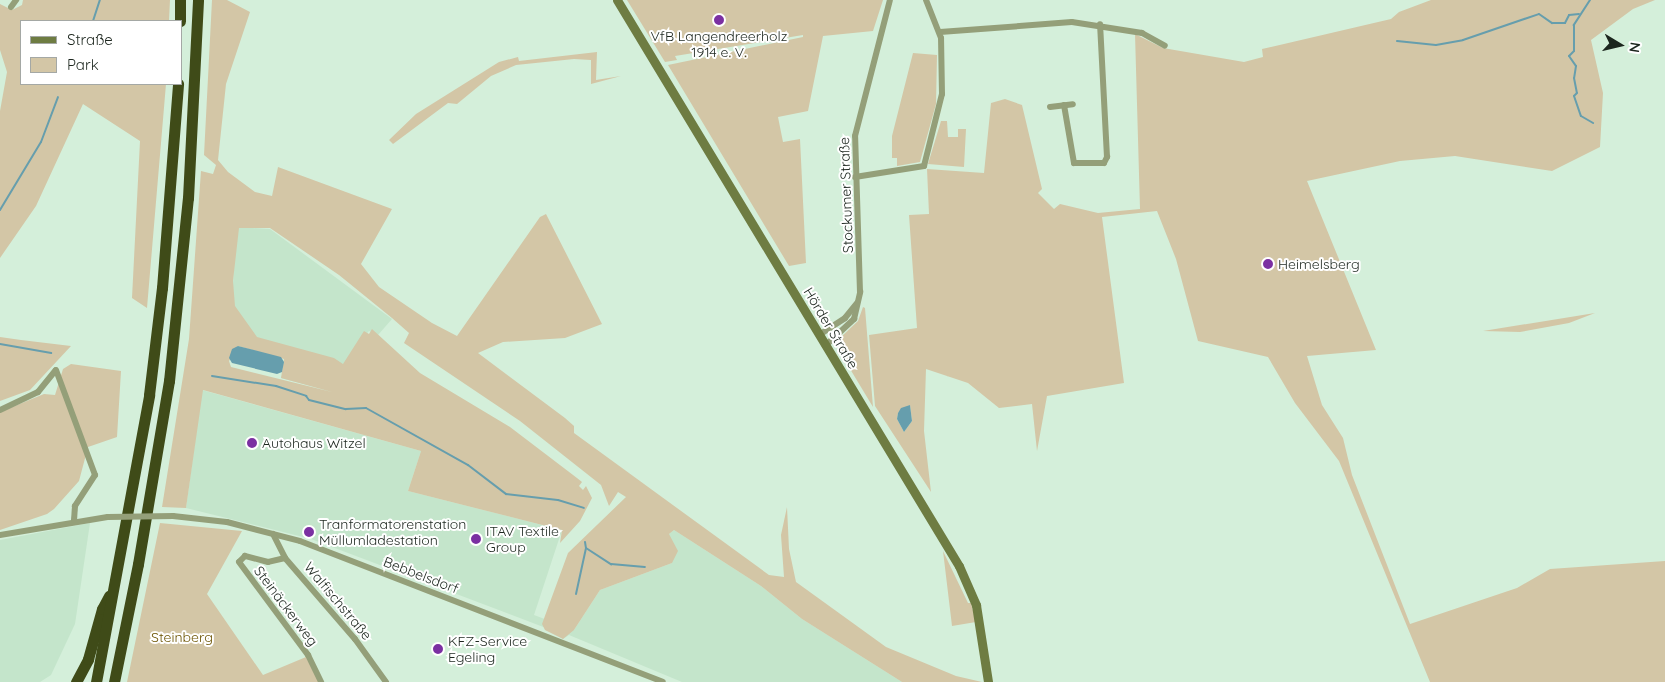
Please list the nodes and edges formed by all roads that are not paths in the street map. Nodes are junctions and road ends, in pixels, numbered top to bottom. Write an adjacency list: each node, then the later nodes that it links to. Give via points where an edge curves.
1 (16, 0): 7 (street)
2 (180, 0): 8 (highway)
3 (198, 0): 28 (highway, via 188,198 169,381)
4 (617, 0): 18 (main road, Hörder Straße)
5 (890, 0): 16 (street, Stockumer Straße, via 859,113)
6 (926, 0): 10 (street)
7 (11, 7)
8 (180, 20)
9 (1100, 24): 10 (street, via 1051,22); 11 (street, via 1142,32); 14 (street, via 1105,162 1074,163)
10 (940, 32): 16 (street, via 941,100 924,166)
11 (1164, 46)
12 (178, 85): 25 (highway, via 163,279 150,385)
13 (1073, 104): 14 (street)
14 (1064, 105): 15 (street)
15 (1050, 107)
16 (855, 177): 17 (street, Stockumer Straße, via 862,273)
17 (858, 302): 18 (street, via 844,318); 19 (street, Stockumer Straße, via 851,324)
18 (819, 335): 19 (main road, Hörder Straße)
19 (825, 346): 32 (main road, Hörder Straße, via 964,577 980,621)
20 (0, 410): 21 (street, via 38,392 56,370 95,475 75,506)
21 (74, 522): 22 (street, Bebbelsdorf, bridge, via 108,517 174,516 215,520); 23 (street, Bebbelsdorf)
22 (273, 534): 24 (street, Walfischstraße); 31 (street, Bebbelsdorf)
23 (0, 535)
24 (285, 558): 29 (street, Steinäckerweg, via 268,562 245,556 240,562 308,655); 30 (street, Walfischstraße, via 355,639)
25 (115, 585): 26 (highway, via 102,609 88,659); 27 (highway)
26 (76, 682)
27 (96, 682)
28 (114, 682)
29 (321, 682)
30 (386, 682)
31 (663, 682)
32 (988, 682)

